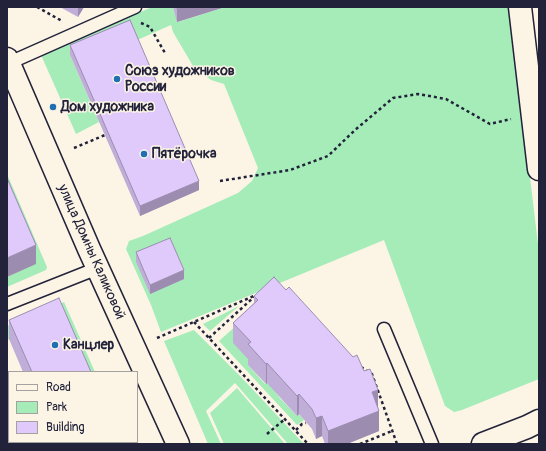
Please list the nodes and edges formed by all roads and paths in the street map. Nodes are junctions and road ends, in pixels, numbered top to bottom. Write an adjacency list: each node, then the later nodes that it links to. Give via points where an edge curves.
1 (135, 7): 3 (lane)
2 (520, 7): 6 (street)
3 (117, 15): 4 (path, via 150,27); 5 (lane)
4 (165, 53)
5 (8, 61): 11 (street, улица Домны Каликовой)
6 (534, 109): 9 (street); 10 (path, via 490,124 446,99 418,94 393,98 328,156 290,170)
7 (105, 135): 8 (path)
8 (74, 148)
9 (539, 169)
10 (220, 181)
11 (98, 268): 14 (lane); 27 (street, улица Домны Каликовой)
12 (263, 292): 13 (path)
13 (256, 295): 15 (path); 18 (path)
14 (7, 304)
15 (194, 322): 17 (path); 18 (path)
16 (384, 329): 31 (lane)
17 (157, 338)
18 (209, 338): 20 (path)
19 (355, 363): 24 (path, via 372,374)
20 (285, 419): 23 (path); 25 (path)
21 (539, 420): 26 (street)
22 (306, 423): 23 (path)
23 (296, 430): 28 (path)
24 (392, 431): 29 (path); 30 (path)
25 (267, 434)
26 (495, 442)
27 (178, 444)
28 (308, 444)
29 (360, 444)
30 (397, 444)
31 (432, 444)

